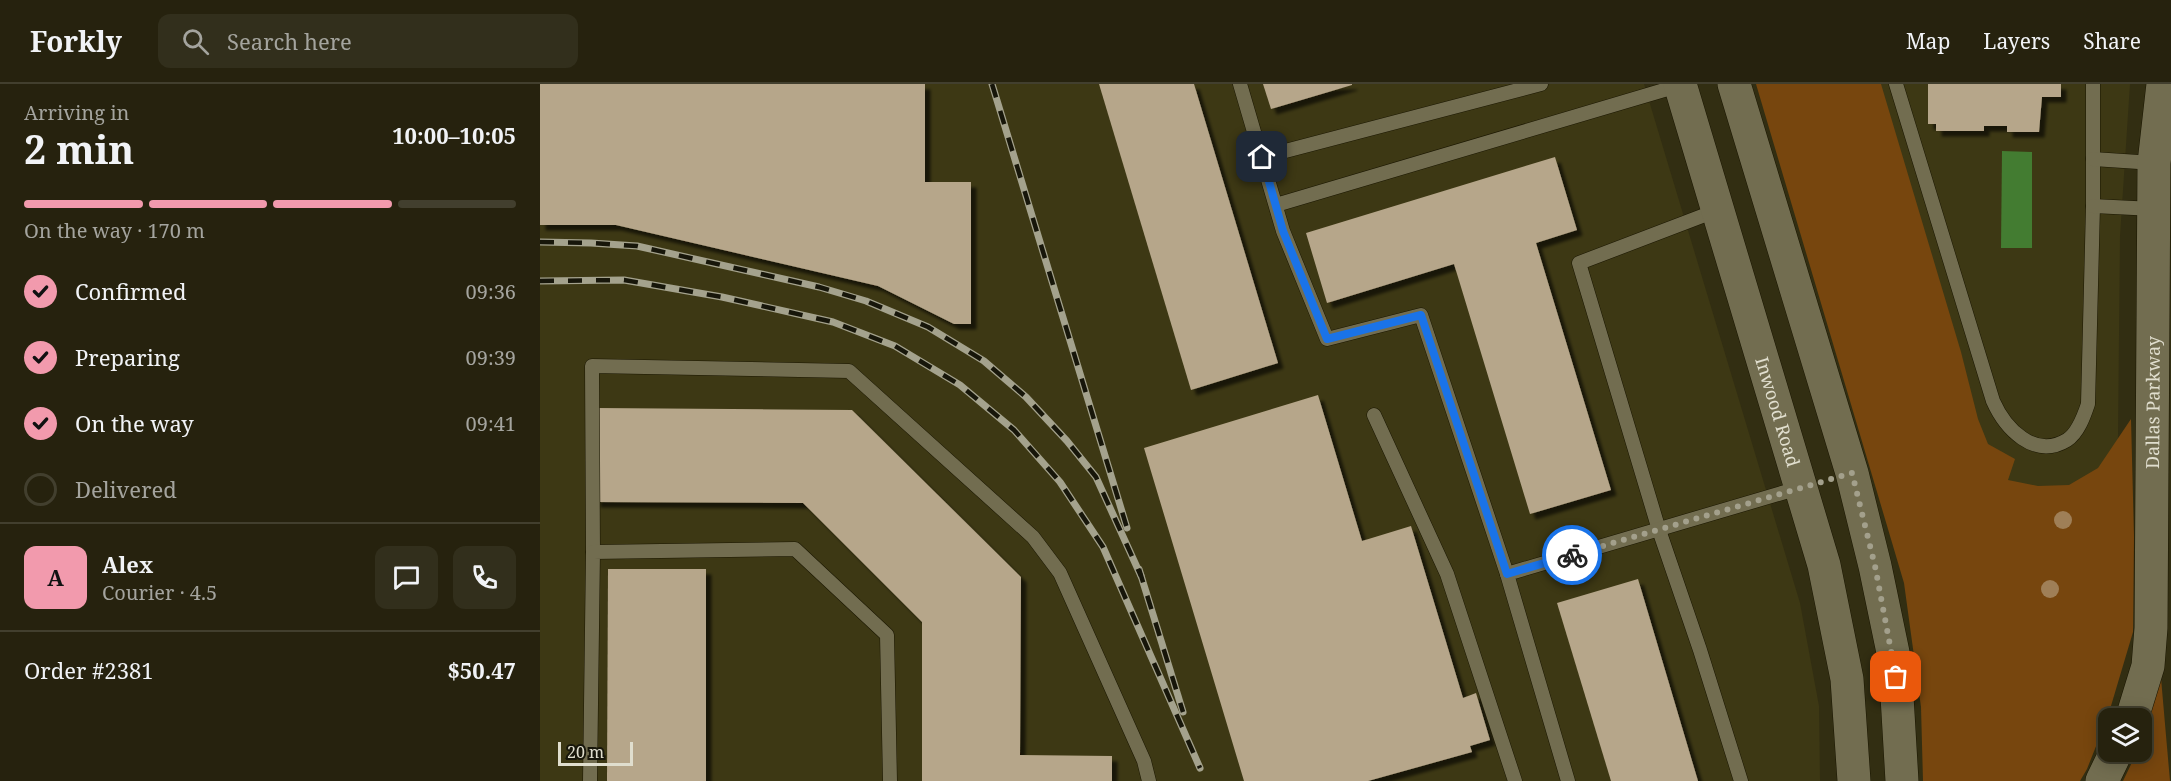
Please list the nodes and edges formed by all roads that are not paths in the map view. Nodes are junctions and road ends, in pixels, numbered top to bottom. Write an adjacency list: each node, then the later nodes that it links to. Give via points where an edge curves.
1 (1240, 84): 8 (lane)
2 (1541, 84): 8 (lane)
3 (1734, 84): 16 (main road)
4 (1896, 84): 12 (lane, via 1993,401 2009,428 2033,444 2048,446 2067,440 2081,422 2088,404)
5 (2093, 84): 9 (lane)
6 (2163, 84): 10 (main road, Dallas Parkway)
7 (1680, 85): 11 (lane); 13 (main road, Inwood Road)
8 (1262, 157): 11 (lane)
9 (2093, 159): 10 (lane); 12 (lane)
10 (2154, 163): 14 (main road, Dallas Parkway)
11 (1276, 205): 21 (lane, via 1327,339 1421,315)
12 (2093, 206): 14 (lane)
13 (1718, 209): 17 (main road, Inwood Road); 18 (lane, via 1579,263)
14 (2154, 209): 20 (main road, Dallas Parkway)
15 (1374, 415): 28 (lane, via 1447,574)
16 (1852, 473): 17 (main road); 32 (main road, via 1895,662)
17 (1802, 487): 18 (lane); 31 (main road, Inwood Road, via 1824,565 1847,679)
18 (1659, 530): 21 (lane); 30 (lane)
19 (593, 552): 25 (lane); 26 (lane, via 795,549 887,635); 27 (lane, via 592,366 849,371 1033,537 1060,573 1144,761)
20 (2151, 552): 22 (main road); 23 (main road, Dallas Parkway, via 2148,666)
21 (1507, 574): 29 (lane)
22 (2171, 651)
23 (2135, 708)
24 (2111, 762): 33 (main road)
25 (590, 781)
26 (890, 781)
27 (1149, 781)
28 (1514, 781)
29 (1568, 781)
30 (1741, 781)
31 (1854, 781)
32 (1902, 781)
33 (2102, 781)

